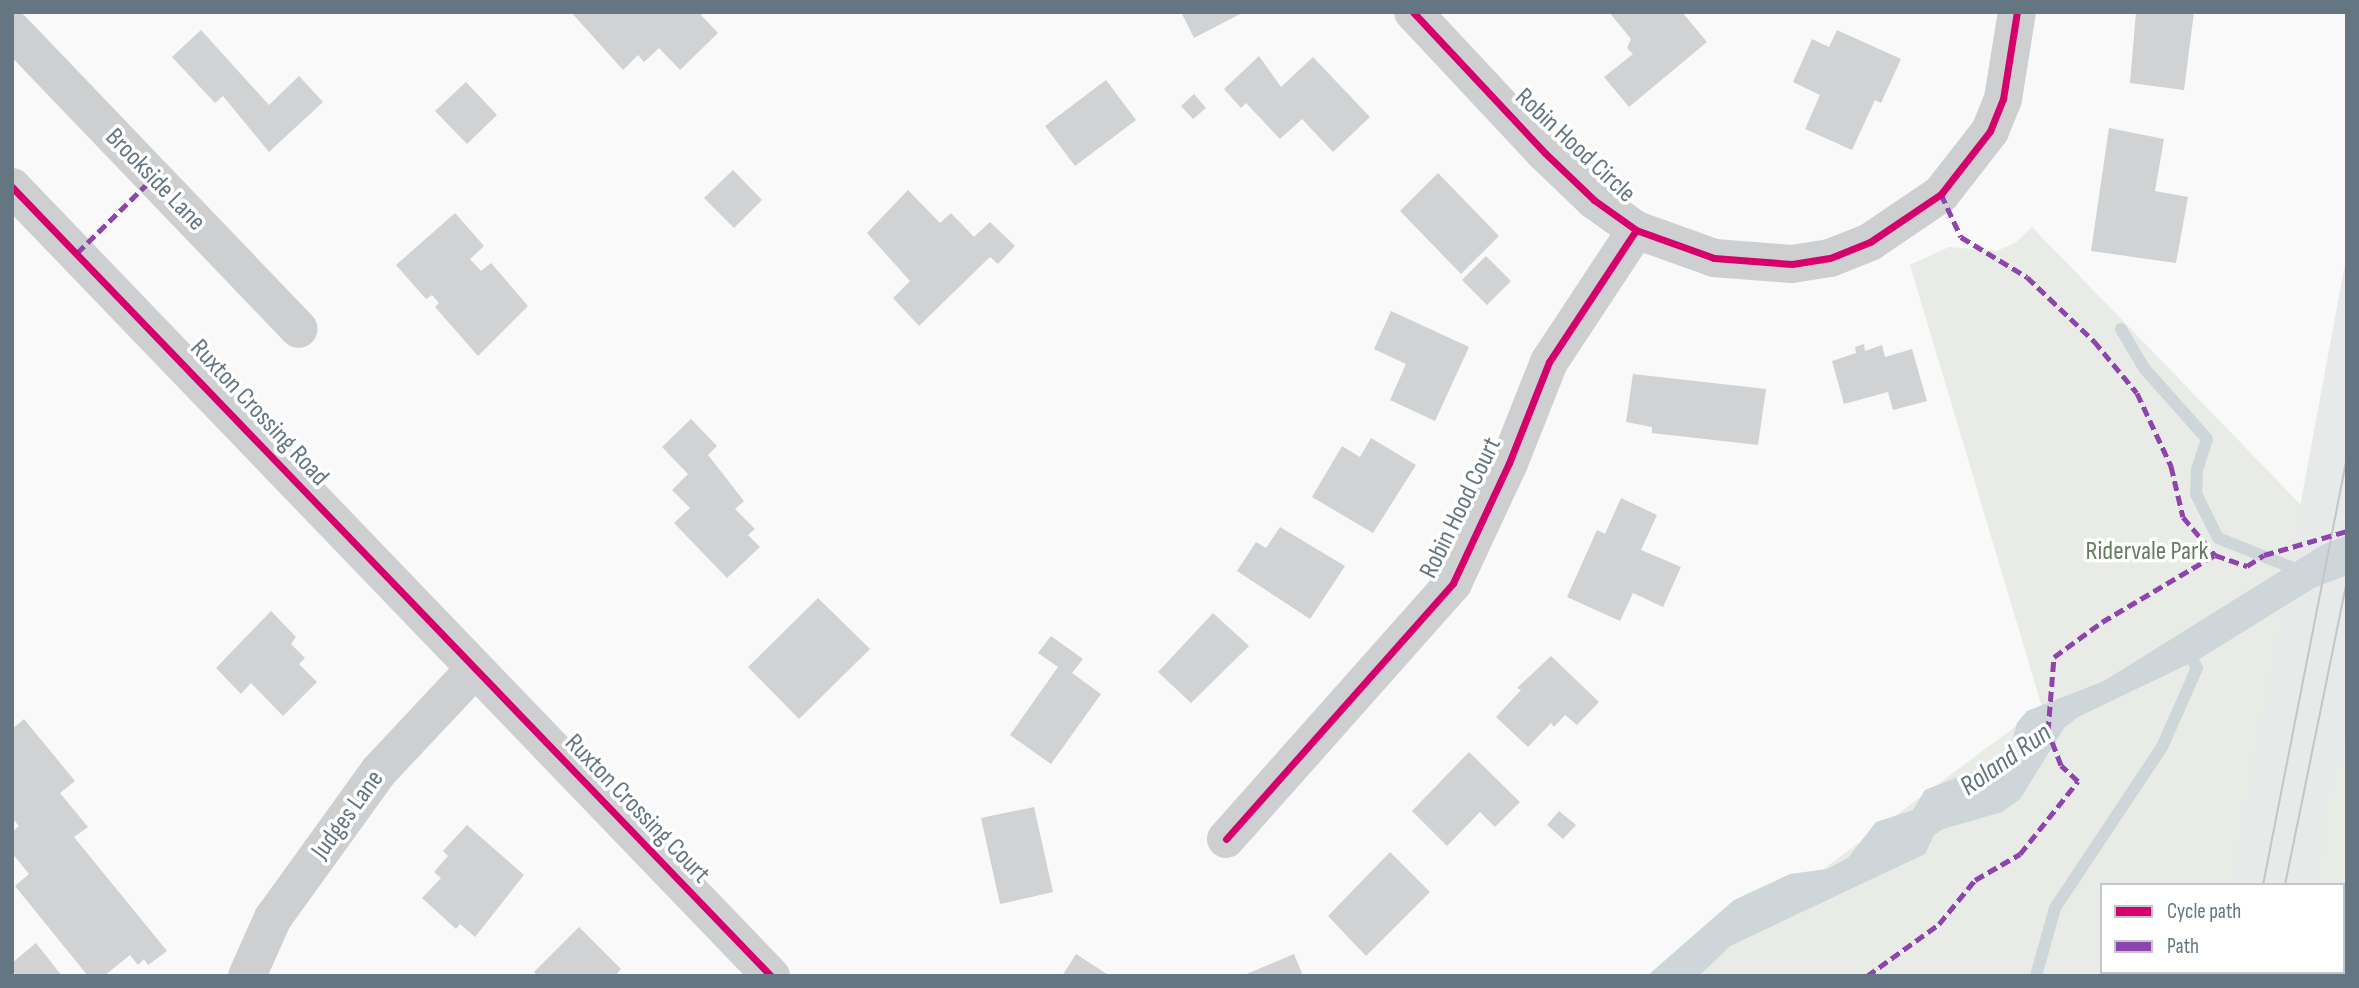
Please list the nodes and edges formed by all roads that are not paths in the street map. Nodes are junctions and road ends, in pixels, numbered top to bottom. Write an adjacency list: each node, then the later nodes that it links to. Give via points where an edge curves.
1 (1413, 12): 5 (street, Robin Hood Circle, via 1545,153 1594,200)
2 (2017, 12): 5 (street, Robin Hood Circle, via 2003,99 1990,131 1941,194 1870,242 1830,258 1753,264 1679,248)
3 (12, 30): 6 (street, Brookside Lane)
4 (12, 187): 7 (street, Ruxton Crossing Road)
5 (1636, 230): 8 (street, Robin Hood Court, via 1549,362 1509,463 1453,583)
6 (299, 329)
7 (473, 671): 9 (street, Judges Lane, via 371,782 273,918); 10 (street, Ruxton Crossing Court)
8 (1226, 839)
9 (247, 976)
10 (771, 976)

